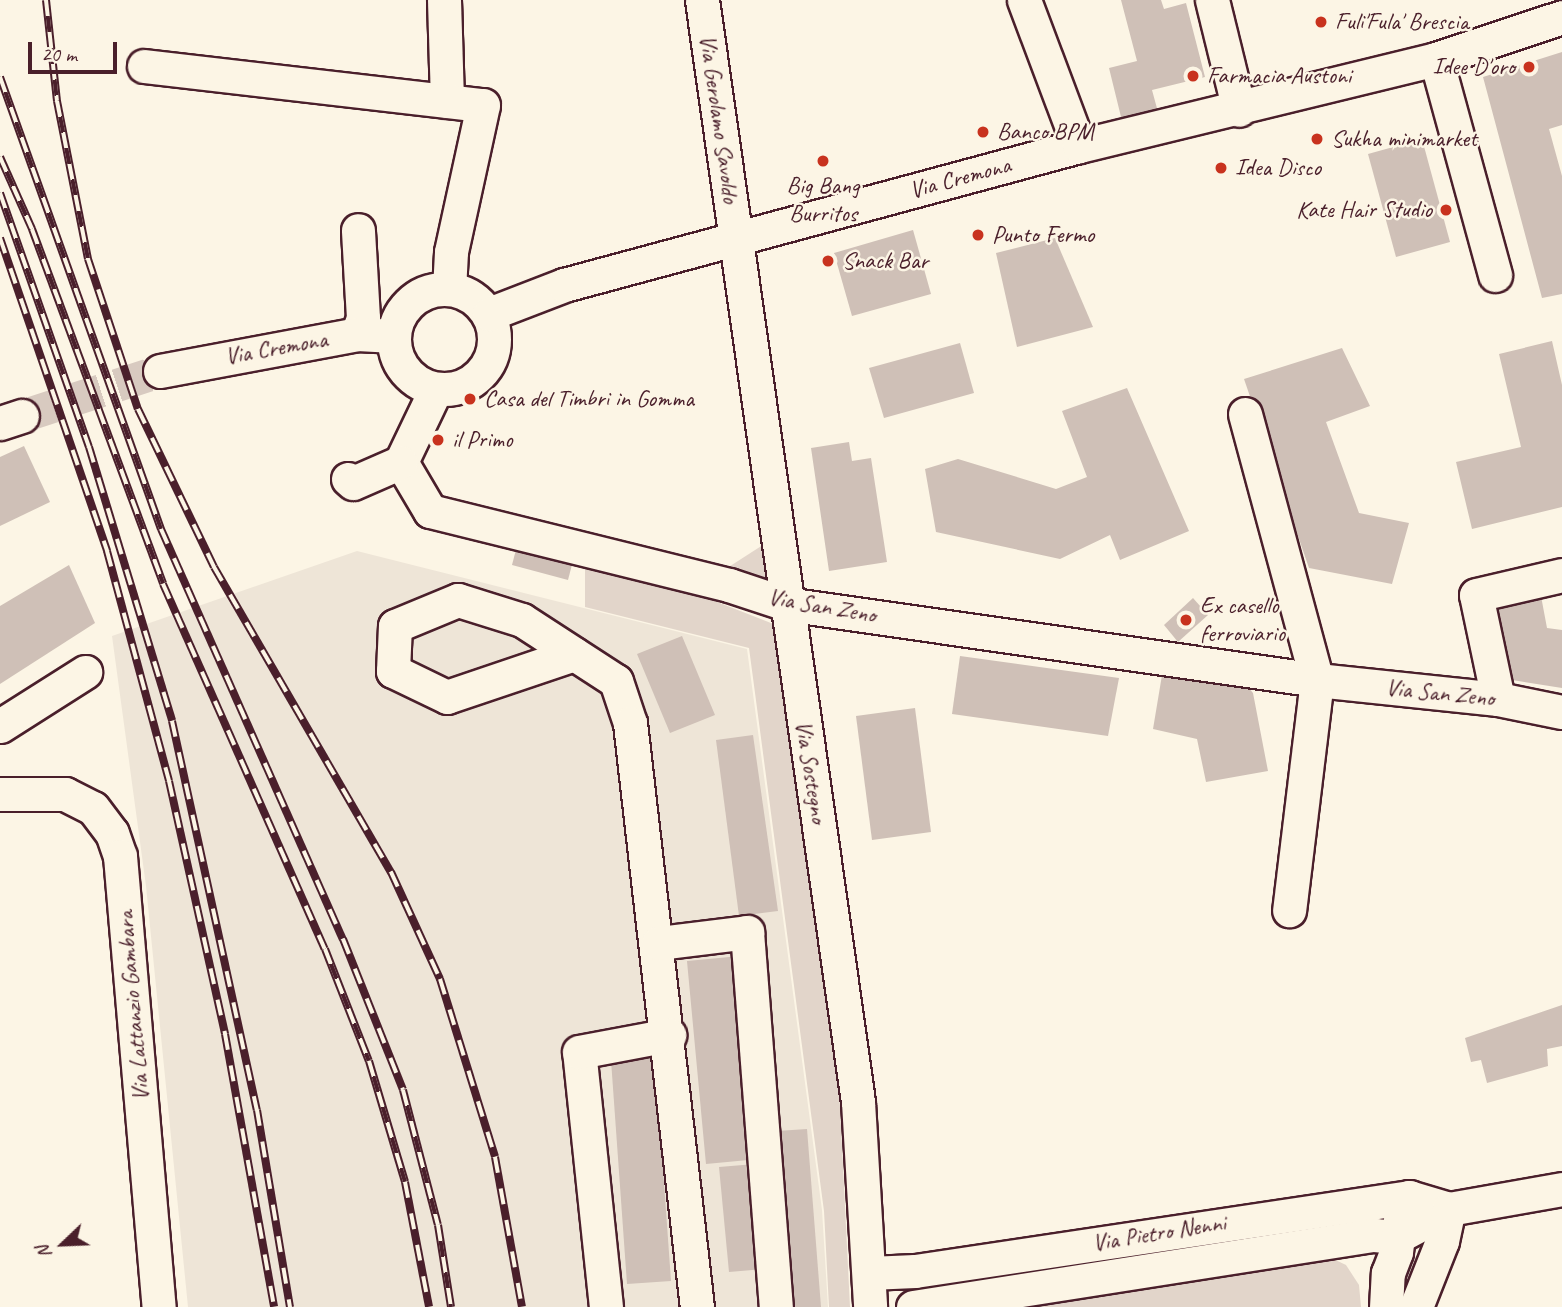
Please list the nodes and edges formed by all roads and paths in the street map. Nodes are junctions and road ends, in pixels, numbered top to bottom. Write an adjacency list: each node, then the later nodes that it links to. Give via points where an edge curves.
1 (444, 0): 8 (street)
2 (702, 0): 12 (street, Via Gerolamo Savoldo)
3 (1024, 0): 10 (street)
4 (1212, 0): 9 (street)
5 (1562, 17): 6 (street, Via Cremona)
6 (1436, 59): 9 (street, Via Cremona); 13 (street)
7 (144, 66): 8 (street)
8 (447, 101): 14 (street, via 483,105 451,252)
9 (1239, 110): 10 (street, Via Cremona)
10 (1079, 146): 12 (street, Via Cremona)
11 (358, 230): 16 (street, via 363,318)
12 (738, 238): 15 (street, Via Cremona, via 564,285); 24 (street, Via Sostegno)
13 (1495, 275)
14 (449, 288): 15 (street, via 472,296); 17 (street, via 417,295 397,320)
15 (489, 314): 19 (street, via 495,346 485,368 468,384)
16 (357, 334): 17 (street, Via Cremona); 18 (street, Via Cremona)
17 (394, 336): 19 (street, via 396,355 405,370 419,383)
18 (160, 372)
19 (436, 389): 21 (street)
20 (1245, 414): 27 (street)
21 (401, 462): 22 (street, via 353,483); 24 (street, Via San Zeno, via 430,511 729,585)
22 (348, 479)
23 (1562, 575): 28 (street, via 1476,595)
24 (786, 604): 27 (street, Via San Zeno); 39 (street, Via Sostegno, via 858,1102)
25 (574, 654): 25 (street, via 523,620 458,600 395,626 393,671 447,697); 33 (street, via 616,681 630,723)
26 (85, 673): 30 (street)
27 (1317, 680): 28 (street, Via San Zeno); 32 (street)
28 (1498, 699): 29 (street, Via San Zeno)
29 (1562, 712)
30 (0, 726)
31 (0, 794): 40 (street, Via Lattanzio Gambara, via 65,794 93,808 112,833 120,856)
32 (1289, 910)
33 (658, 943): 34 (street); 43 (street, via 747,932)
34 (669, 1035): 41 (street, via 579,1052); 42 (street)
35 (1562, 1189): 37 (street, Via Pietro Nenni)
36 (1395, 1198): 37 (street, Via Pietro Nenni, via 1409,1197); 38 (street, via 1400,1217); 39 (street, Via Pietro Nenni, via 915,1271)
37 (1449, 1209): 38 (street, Via Pietro Nenni); 47 (street, via 1443,1241)
38 (1397, 1237): 45 (street, Via Pietro Nenni, via 1374,1235); 46 (street)
39 (869, 1273): 44 (street, Via Sostegno)
40 (159, 1307)
41 (606, 1307)
42 (697, 1307)
43 (776, 1307)
44 (870, 1307)
45 (913, 1307)
46 (1386, 1307)
47 (1416, 1307)

